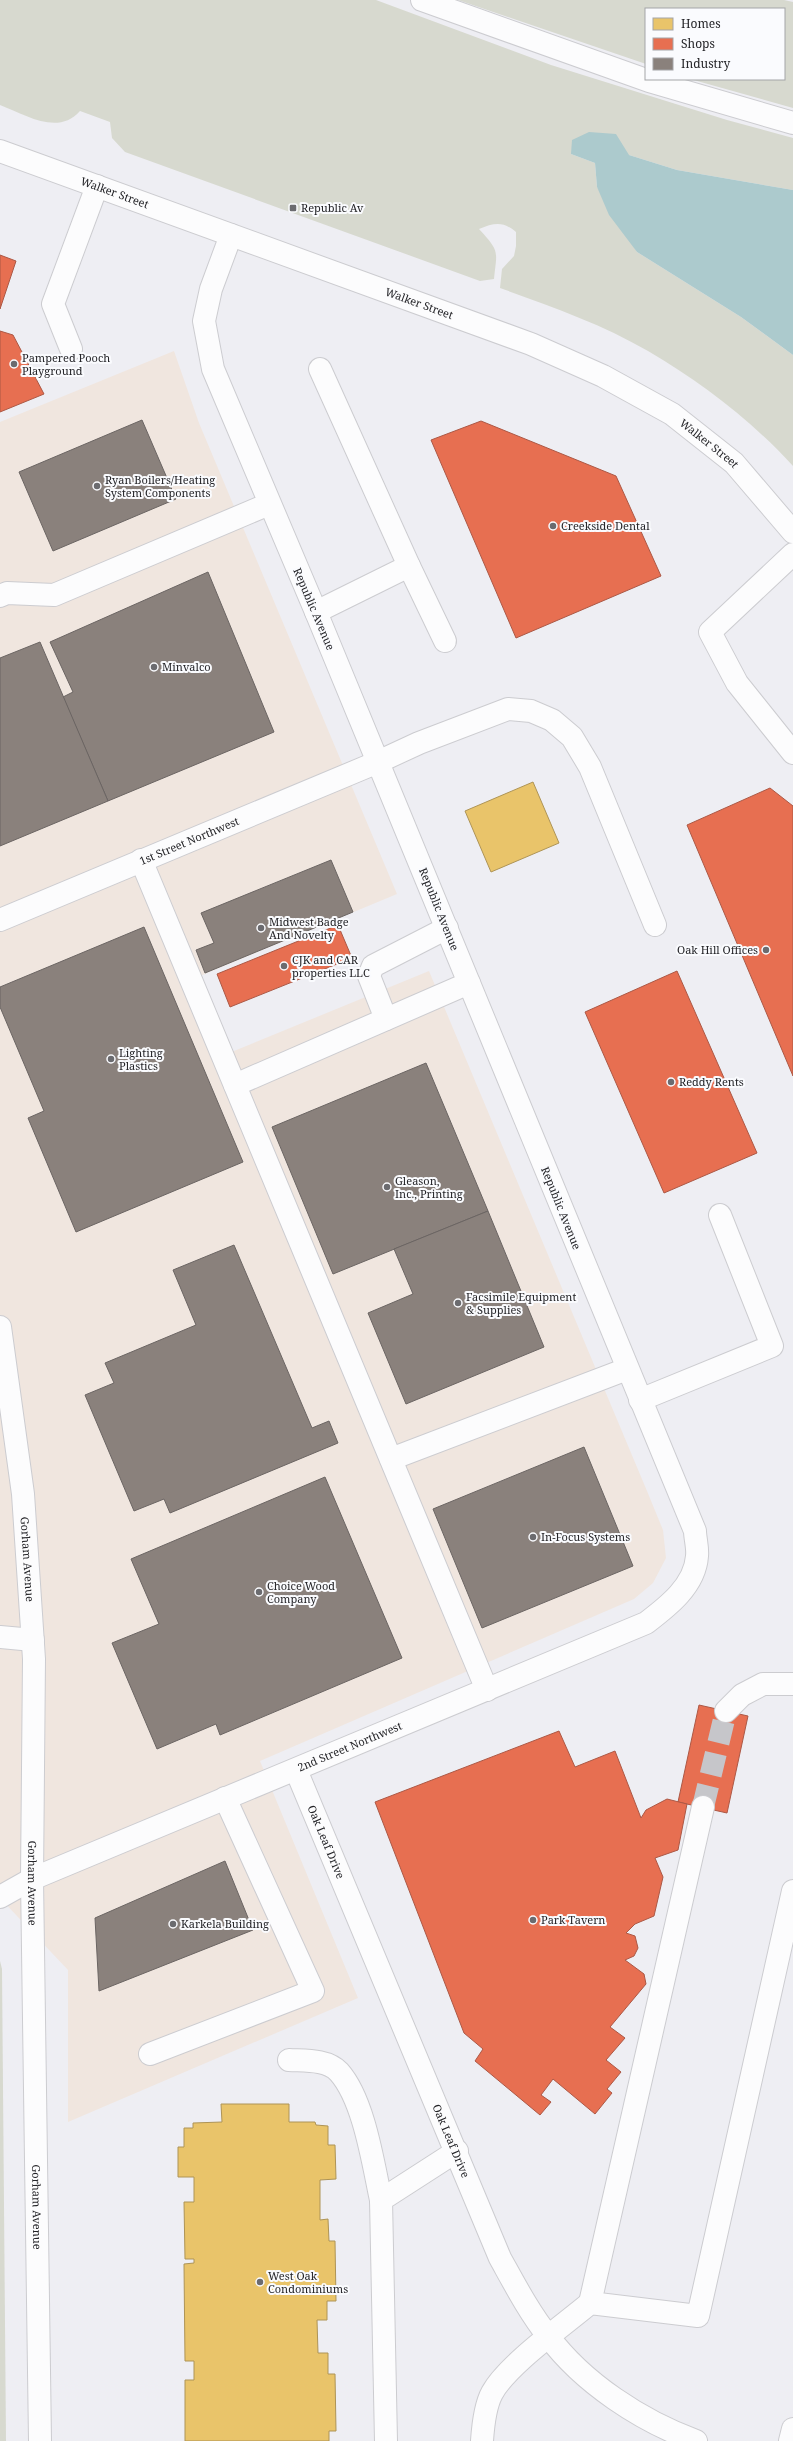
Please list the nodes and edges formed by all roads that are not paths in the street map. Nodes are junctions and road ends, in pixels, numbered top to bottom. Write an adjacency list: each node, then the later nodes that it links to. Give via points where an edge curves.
1 (422, 0): 2 (main road)
2 (645, 79)
3 (648, 80): 4 (main road)
4 (793, 123)
5 (0, 151): 6 (main road, Walker Street)
6 (97, 186): 7 (main road, Walker Street); 8 (main road, via 53,304)
7 (231, 235): 10 (main road, Republic Avenue, via 210,289 204,321 213,368); 11 (main road, Walker Street, via 531,344 603,376 672,414 734,463)
8 (71, 349)
9 (320, 369): 13 (main road)
10 (269, 504): 14 (main road, via 54,595 7,593); 15 (main road, Republic Avenue)
11 (793, 532)
12 (793, 554): 17 (main road, via 710,632 737,683)
13 (409, 566): 15 (main road); 16 (main road)
14 (0, 596)
15 (316, 612): 18 (main road, Republic Avenue)
16 (445, 641)
17 (793, 753)
18 (378, 762): 19 (main road, 1st Street Northwest); 21 (main road, 1st Street Northwest, via 419,743 508,709 531,711 552,720 572,737 590,767); 22 (main road, Republic Avenue)
19 (141, 860): 20 (main road, 1st Street Northwest); 25 (main road)
20 (0, 920)
21 (655, 925)
22 (447, 928): 23 (main road, Republic Avenue); 24 (main road, via 373,966 369,976)
23 (469, 983): 24 (main road); 28 (main road, Republic Avenue)
24 (386, 1019): 25 (main road)
25 (235, 1085): 30 (main road)
26 (720, 1215): 29 (main road, via 772,1346)
27 (0, 1327): 33 (main road, Gorham Avenue, via 23,1494)
28 (627, 1369): 29 (main road, Republic Avenue); 30 (main road)
29 (640, 1400): 31 (main road, Republic Avenue, via 694,1531 697,1556)
30 (392, 1459): 35 (main road)
31 (688, 1581): 35 (main road, 2nd Street Northwest, via 672,1603 646,1623)
32 (0, 1637): 33 (main road)
33 (33, 1640): 40 (main road, Gorham Avenue)
34 (793, 1684): 36 (main road, via 764,1684 742,1695)
35 (487, 1690): 37 (main road, 2nd Street Northwest)
36 (726, 1711)
37 (296, 1770): 38 (main road, 2nd Street Northwest); 45 (main road, Oak Leaf Drive)
38 (225, 1798): 40 (main road, 2nd Street Northwest); 43 (main road, via 313,1991)
39 (703, 1808): 47 (main road)
40 (32, 1879): 42 (main road, 2nd Street Northwest); 50 (main road, Gorham Avenue)
41 (793, 1891): 47 (main road, via 698,2316)
42 (0, 1897)
43 (150, 2054)
44 (289, 2060): 46 (main road, via 319,2062 338,2071 364,2122)
45 (457, 2151): 46 (main road); 48 (main road, Oak Leaf Drive, via 500,2258 528,2310)
46 (381, 2200): 51 (main road)
47 (590, 2303): 48 (main road)
48 (549, 2338): 52 (main road, via 507,2373 492,2393 482,2428); 53 (main road, Oak Leaf Drive, via 598,2386 632,2410 680,2436)
49 (793, 2429): 54 (main road)
50 (40, 2441)
51 (386, 2441)
52 (482, 2441)
53 (696, 2441)
54 (790, 2441)

